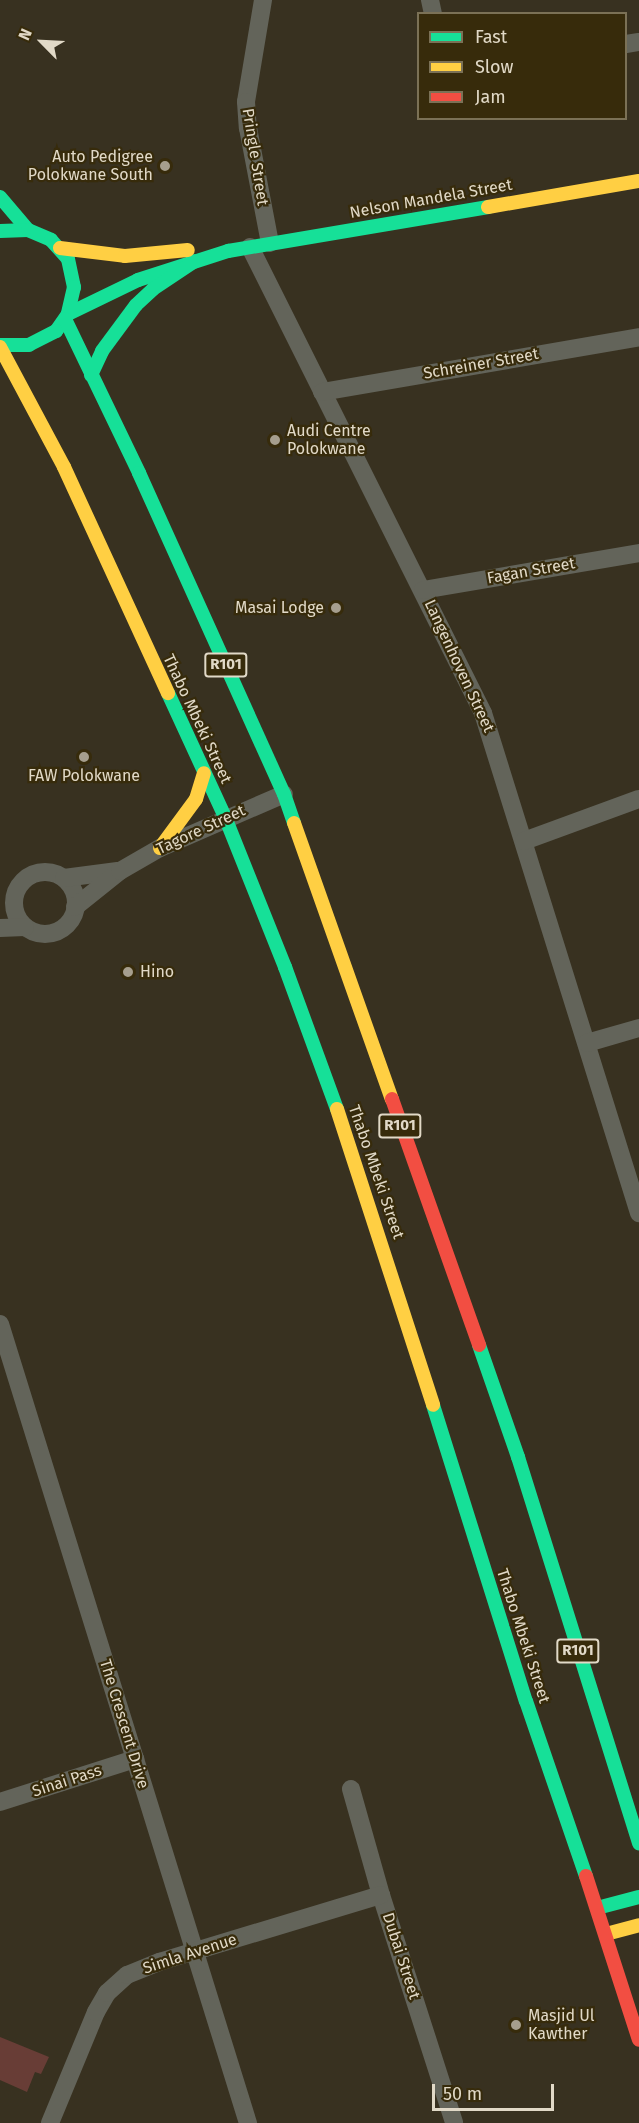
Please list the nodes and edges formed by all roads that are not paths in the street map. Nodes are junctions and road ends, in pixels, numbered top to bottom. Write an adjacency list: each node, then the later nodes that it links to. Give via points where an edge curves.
1 (263, 0): 6 (street, Pringle Street, via 246,102)
2 (639, 180): 6 (main road, Nelson Mandela Street)
3 (0, 197): 4 (main road)
4 (28, 230): 5 (main road); 8 (main road)
5 (0, 231)
6 (270, 243): 7 (main road, Nelson Mandela Street)
7 (250, 247): 9 (main road, Nelson Mandela Street); 16 (street, Langenhoven Street)
8 (60, 248): 9 (main road, Nelson Mandela Street, via 125,256 196,249); 11 (main road, via 74,280)
9 (228, 251): 10 (main road, Nelson Mandela Street)
10 (195, 261): 11 (main road, Nelson Mandela Street, via 138,280); 14 (main road, via 153,289 136,306 102,351)
11 (67, 317): 13 (main road, Thabo Mbeki Street, via 43,340 22,346); 14 (main road, R101)
12 (639, 337): 16 (street, Schreiner Street)
13 (0, 346): 17 (main road, Thabo Mbeki Street)
14 (91, 375): 21 (main road, R101)
15 (3, 383): 17 (main road)
16 (322, 392): 19 (street, Langenhoven Street)
17 (34, 413): 20 (main road, Thabo Mbeki Street, via 64,466)
18 (639, 553): 19 (street, Fagan Street)
19 (423, 590): 24 (street, Langenhoven Street, via 483,713)
20 (204, 773): 23 (main road, Thabo Mbeki Street); 25 (main road, via 196,799)
21 (284, 794): 23 (street, Tagore Street); 39 (main road, R101, via 518,1457)
22 (639, 800): 24 (street)
23 (225, 818): 25 (street, Tagore Street); 42 (main road, Thabo Mbeki Street, via 343,1125 526,1701)
24 (524, 841): 33 (street, Langenhoven Street)
25 (160, 848): 26 (street, Tagore Street)
26 (120, 871): 27 (street, Tagore Street); 29 (street, Tagore Street)
27 (64, 878): 28 (street, Tagore Street, via 45,872 33,874 22,881); 29 (street, via 73,891)
28 (7, 904): 30 (street, Tagore Street)
29 (75, 907): 30 (street, Tagore Street, via 70,921 58,931 40,934)
30 (25, 927): 31 (street, Tagore Street)
31 (0, 928)
32 (639, 1028): 33 (street)
33 (587, 1043): 34 (street, Langenhoven Street)
34 (639, 1212)
35 (0, 1324): 36 (street, The Crescent Drive)
36 (135, 1759): 38 (street, Sinai Pass); 45 (street, The Crescent Drive)
37 (351, 1788): 40 (street, Dubai Street)
38 (0, 1802)
39 (639, 1845)
40 (381, 1894): 45 (street, Simla Avenue); 49 (street, Dubai Street)
41 (639, 1897): 42 (main road)
42 (597, 1908): 44 (main road, Thabo Mbeki Street)
43 (639, 1925): 44 (main road)
44 (606, 1934): 46 (main road, Thabo Mbeki Street)
45 (195, 1952): 47 (street, Simla Avenue, via 127,1975 107,1993); 48 (street, The Crescent Drive)
46 (639, 2040)
47 (50, 2123)
48 (248, 2123)
49 (454, 2123)

